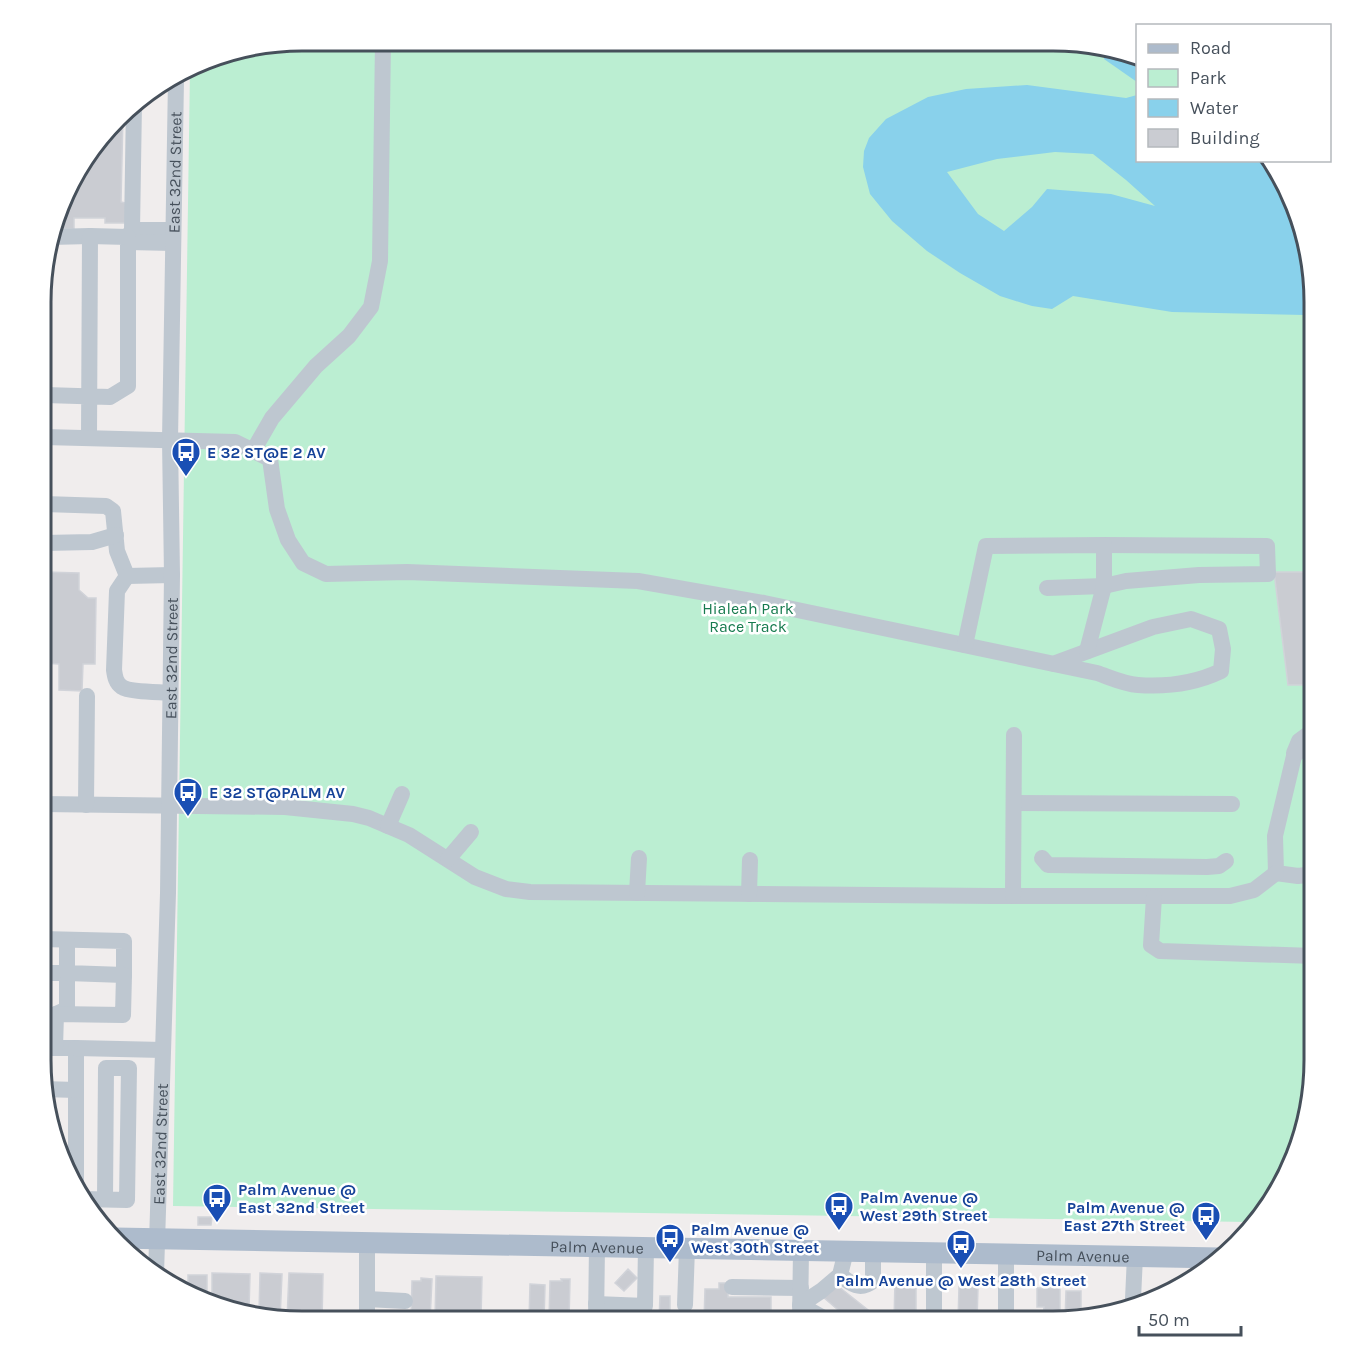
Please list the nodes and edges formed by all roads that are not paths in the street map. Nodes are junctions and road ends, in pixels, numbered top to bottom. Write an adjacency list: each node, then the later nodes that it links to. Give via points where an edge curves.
1 (383, 51): 13 (street, via 380,261 371,307 272,418)
2 (176, 85): 7 (street, East 32nd Street)
3 (134, 115): 5 (street)
4 (90, 236): 5 (street); 6 (street); 9 (street)
5 (130, 236): 7 (street); 9 (street, via 128,386 110,397)
6 (60, 237)
7 (173, 237): 12 (street, East 32nd Street)
8 (51, 395): 9 (street)
9 (89, 397): 11 (street)
10 (51, 437): 11 (street)
11 (88, 438): 12 (street)
12 (170, 440): 13 (street, via 235,442); 18 (street, East 32nd Street)
13 (253, 451): 22 (street, via 270,459 277,509 288,540 303,563 326,574 407,572 638,581)
14 (51, 504): 15 (street, via 106,506 113,511)
15 (116, 535): 16 (street, via 92,542); 19 (street, via 117,551)
16 (51, 543)
17 (1104, 545): 20 (street); 20 (street, via 1267,546 1268,574 1199,574 1126,580); 22 (street, via 986,546)
18 (172, 575): 19 (street); 25 (street, East 32nd Street)
19 (127, 576): 25 (street, via 117,591 116,679 128,690)
20 (1104, 586): 21 (street); 23 (street)
21 (1047, 588)
22 (965, 645): 24 (street)
23 (1087, 651): 24 (street); 24 (street, via 1153,627 1191,619 1219,629 1223,649 1221,671 1174,684 1136,685)
24 (1053, 664)
25 (170, 693): 36 (street, East 32nd Street)
26 (87, 696): 35 (street)
27 (1014, 735): 32 (street)
28 (1304, 737): 30 (street)
29 (1304, 749): 30 (street)
30 (1294, 756): 44 (street, via 1275,836)
31 (402, 794): 37 (street)
32 (1014, 803): 34 (street); 48 (street)
33 (51, 804): 35 (street)
34 (1232, 804)
35 (86, 805): 36 (street)
36 (169, 805): 37 (street, via 285,807 353,814); 59 (street, East 32nd Street)
37 (388, 826): 41 (street)
38 (471, 832): 41 (street)
39 (639, 858): 46 (street)
40 (1042, 858): 43 (street, via 1048,865 1106,866 1207,867)
41 (448, 859): 46 (street, via 475,877 506,889)
42 (750, 860): 47 (street)
43 (1226, 861)
44 (1276, 873): 45 (street); 49 (street, via 1254,890 1230,896)
45 (1304, 875)
46 (637, 893): 47 (street)
47 (749, 894): 48 (street)
48 (1013, 896): 49 (street)
49 (1154, 897): 52 (street, via 1151,945 1160,951)
50 (51, 939): 51 (street)
51 (67, 940): 54 (street); 55 (street, via 124,941)
52 (1304, 956)
53 (51, 973): 54 (street)
54 (67, 973): 55 (street); 56 (street, via 67,1009)
55 (124, 975): 56 (street, via 123,1015)
56 (51, 1017)
57 (51, 1048): 58 (street)
58 (76, 1048): 59 (street); 61 (street)
59 (163, 1050): 66 (street, East 32nd Street)
60 (53, 1089): 61 (street)
61 (76, 1090): 62 (street)
62 (76, 1169)
63 (92, 1199): 64 (street)
64 (105, 1199): 64 (street, via 106,1068 129,1068 127,1200)
65 (124, 1238): 66 (main road, Palm Avenue)
66 (157, 1238): 67 (main road, Palm Avenue); 78 (street, East 32nd Street)
67 (367, 1242): 68 (main road, Palm Avenue); 82 (street)
68 (597, 1246): 69 (main road, Palm Avenue); 87 (street)
69 (646, 1247): 70 (main road, Palm Avenue); 88 (street, via 645,1306)
70 (687, 1248): 71 (main road, Palm Avenue); 85 (street)
71 (801, 1250): 72 (main road, Palm Avenue); 81 (street)
72 (846, 1251): 73 (main road, Palm Avenue); 79 (street)
73 (873, 1251): 74 (main road, Palm Avenue); 79 (street, via 873,1281 867,1286 855,1286)
74 (934, 1252): 75 (main road, Palm Avenue); 91 (street)
75 (1006, 1254): 76 (main road, Palm Avenue); 92 (street)
76 (1135, 1256): 77 (main road, Palm Avenue); 83 (street)
77 (1204, 1260)
78 (156, 1265)
79 (840, 1275): 90 (street)
80 (732, 1287): 81 (street)
81 (801, 1288): 89 (street)
82 (367, 1299): 84 (street); 86 (street)
83 (1133, 1299)
84 (405, 1301)
85 (684, 1305)
86 (367, 1311)
87 (596, 1311)
88 (604, 1311)
89 (800, 1311)
90 (802, 1311)
91 (934, 1311)
92 (1006, 1311)

